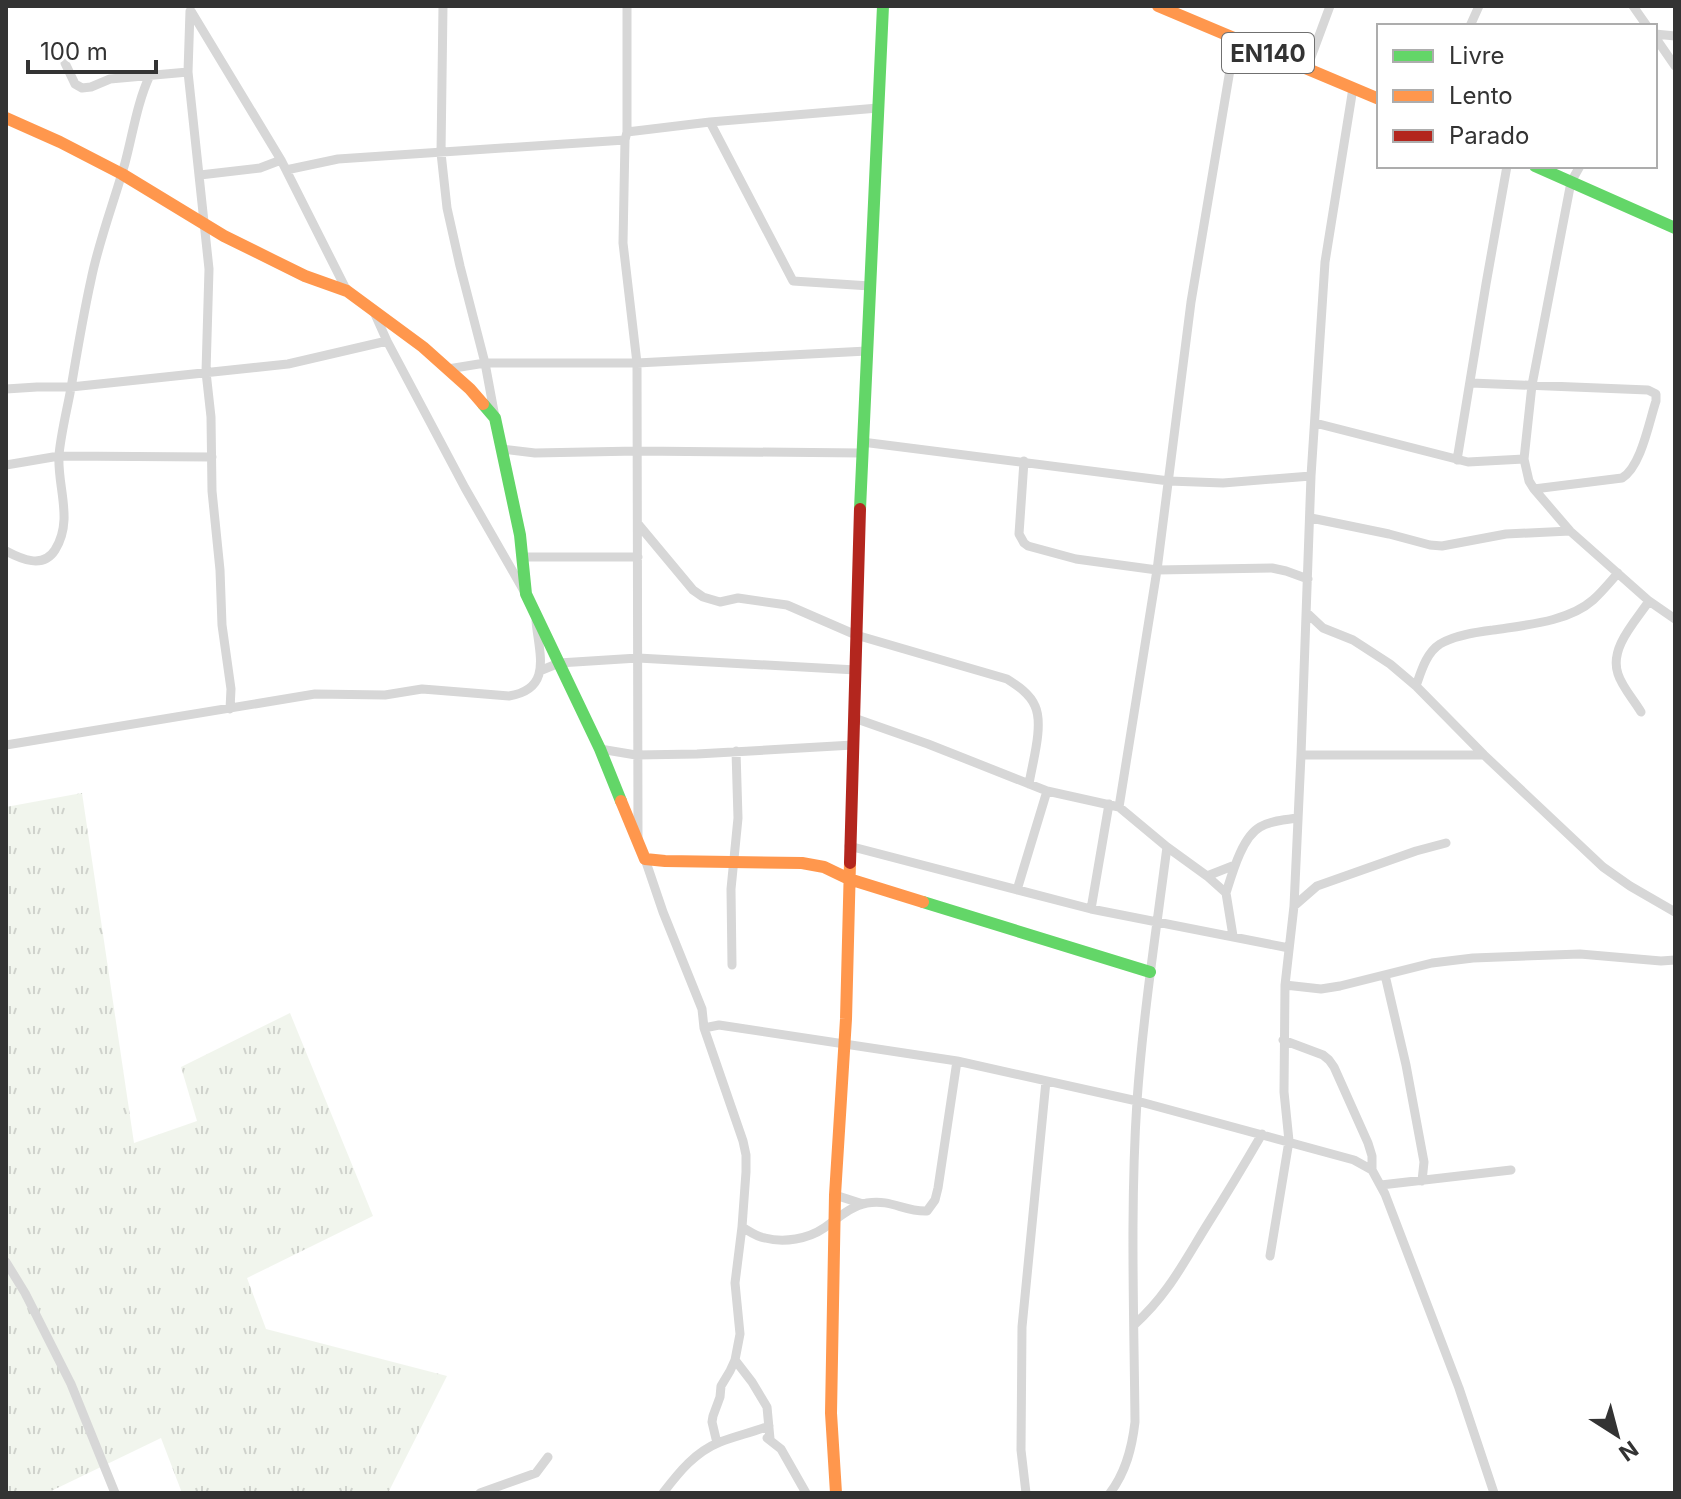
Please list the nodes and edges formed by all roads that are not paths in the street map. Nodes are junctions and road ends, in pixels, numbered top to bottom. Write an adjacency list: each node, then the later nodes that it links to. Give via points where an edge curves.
1 (443, 6): 24 (street)
2 (627, 6): 23 (street)
3 (883, 6): 20 (street)
4 (1158, 6): 9 (street, EN140)
5 (1330, 6): 13 (street)
6 (1635, 7): 8 (street)
7 (189, 8): 14 (street); 25 (street)
8 (1646, 24)
9 (1235, 40): 13 (street, EN140); 60 (street, via 1191,302)
10 (1657, 40): 12 (street)
11 (65, 63): 16 (street, via 82,88)
12 (1675, 66)
13 (1307, 68): 18 (street, EN140)
14 (188, 72): 15 (street); 31 (street)
15 (150, 75): 16 (street); 17 (street)
16 (135, 76): 17 (street)
17 (144, 88): 30 (street)
18 (1353, 88): 19 (street, EN140); 49 (street, via 1325,262)
19 (1377, 98)
20 (878, 108): 22 (street); 35 (street)
21 (6, 118): 30 (street)
22 (710, 122): 23 (street); 35 (street, via 793,281)
23 (626, 136): 24 (street); 41 (street, via 623,243)
24 (441, 153): 29 (street, via 338,159); 40 (street, via 450,223)
25 (281, 160): 29 (street); 31 (street, via 260,168)
26 (1507, 168): 44 (street)
27 (1540, 168): 32 (street)
28 (1579, 168): 32 (street)
29 (286, 170): 36 (street)
30 (122, 174): 33 (street); 46 (street, via 91,278)
31 (200, 175): 33 (street)
32 (1571, 182): 34 (street); 45 (street)
33 (205, 224): 36 (street, via 305,276); 43 (street)
34 (1675, 228)
35 (870, 286): 39 (street)
36 (347, 291): 37 (street)
37 (373, 309): 38 (street); 42 (street)
38 (387, 341): 43 (street, via 288,364); 71 (street)
39 (867, 351): 41 (street); 50 (street)
40 (485, 363): 41 (street); 42 (street); 48 (street)
41 (637, 363): 52 (street)
42 (448, 369): 48 (street)
43 (206, 372): 46 (street); 54 (street)
44 (1471, 383): 45 (street); 56 (street)
45 (1532, 385): 55 (street); 61 (street, via 1648,390 1657,397 1628,475)
46 (71, 387): 47 (street); 53 (street)
47 (6, 389)
48 (495, 418): 51 (street)
49 (1315, 423): 56 (street); 59 (street)
50 (862, 448): 52 (street); 57 (street); 77 (street)
51 (502, 449): 52 (street); 66 (street)
52 (637, 451): 63 (street)
53 (59, 456): 54 (street); 58 (street); 65 (street, via 65,510 60,541 45,559 32,561)
54 (212, 457): 84 (street)
55 (1524, 459): 56 (street); 61 (street)
56 (1457, 460)
57 (1024, 461): 60 (street); 68 (street, via 1019,534 1024,543 1076,559)
58 (6, 465)
59 (1311, 476): 60 (street); 62 (street)
60 (1169, 481): 68 (street)
61 (1534, 489): 64 (street)
62 (1311, 518): 64 (street, via 1442,546 1506,534); 70 (street)
63 (638, 524): 67 (street); 77 (street, via 703,597 787,605)
64 (1570, 531): 69 (street)
65 (6, 551)
66 (523, 557): 67 (street); 71 (street)
67 (638, 557): 79 (street)
68 (1157, 570): 70 (street, via 1272,568); 98 (street)
69 (1618, 573): 72 (street); 83 (street, via 1594,600 1561,616 1439,644 1427,657)
70 (1308, 579): 73 (street)
71 (526, 594): 74 (street)
72 (1649, 601): 75 (street); 87 (street, via 1617,653 1616,666)
73 (1307, 613): 76 (street); 78 (street)
74 (536, 618): 80 (street); 81 (street)
75 (1675, 619)
76 (1323, 628): 78 (street); 83 (street, via 1363,646)
77 (856, 635): 82 (street); 96 (street, via 1007,679 1025,692 1036,708 1039,727)
78 (1306, 641): 94 (street)
79 (638, 658): 80 (street); 82 (street); 93 (street)
80 (559, 663): 81 (street); 91 (street)
81 (542, 670): 85 (street, via 530,690 509,696 422,689 385,695 315,694)
82 (856, 670): 88 (street)
83 (1416, 686): 95 (street)
84 (231, 689): 85 (street); 86 (street)
85 (247, 706): 86 (street)
86 (230, 709): 89 (street)
87 (1641, 712)
88 (854, 718): 90 (street); 96 (street)
89 (6, 745)
90 (853, 745): 92 (street); 102 (street)
91 (600, 749): 93 (street); 100 (street)
92 (736, 751): 93 (street); 105 (street)
93 (636, 755): 100 (street)
94 (1301, 755): 95 (street); 99 (street)
95 (1484, 755): 113 (street, via 1603,867)
96 (1029, 784): 97 (street)
97 (1047, 791): 98 (street); 109 (street)
98 (1114, 806): 103 (street); 112 (street)
99 (1297, 818): 106 (street, via 1257,828); 111 (street)
100 (638, 840): 104 (street)
101 (1446, 843): 111 (street, via 1317,886)
102 (849, 846): 108 (street); 109 (street)
103 (1167, 847): 107 (street); 114 (street)
104 (645, 859): 105 (street); 122 (street)
105 (734, 861): 108 (street, via 802,863); 118 (street)
106 (1235, 865): 107 (street); 110 (street)
107 (1207, 876): 110 (street)
108 (849, 879): 119 (street); 126 (street)
109 (1017, 890): 112 (street)
110 (1226, 893): 115 (street)
111 (1294, 906): 116 (street)
112 (1091, 909): 114 (street)
113 (1675, 912)
114 (1158, 923): 115 (street); 119 (street)
115 (1233, 936): 116 (street)
116 (1289, 948): 121 (street)
117 (1675, 960): 120 (street, via 1580,954 1473,958)
118 (732, 965)
119 (1150, 972): 129 (street)
120 (1385, 975): 121 (street, via 1321,989); 134 (street, via 1424,1162)
121 (1285, 985): 125 (street)
122 (702, 1009): 123 (street); 124 (street)
123 (719, 1025): 124 (street); 126 (street)
124 (704, 1028): 139 (street, via 746,1155)
125 (1283, 1040): 131 (street); 132 (street, via 1323,1055 1334,1067 1368,1143)
126 (844, 1043): 127 (street); 136 (street)
127 (957, 1061): 128 (street); 137 (street, via 932,1207 916,1212 883,1201)
128 (1046, 1081): 129 (street); 154 (street, via 1022,1327)
129 (1137, 1101): 130 (street); 142 (street)
130 (1262, 1134): 131 (street); 142 (street, via 1177,1275)
131 (1289, 1141): 132 (street); 140 (street)
132 (1372, 1170): 135 (street)
133 (1511, 1170): 134 (street)
134 (1422, 1181): 135 (street)
135 (1381, 1185): 156 (street)
136 (835, 1195): 137 (street); 138 (street)
137 (863, 1204): 138 (street)
138 (834, 1219): 139 (street, via 798,1239 765,1238); 153 (street, via 831,1413)
139 (742, 1227): 143 (street, via 735,1283 740,1334)
140 (1270, 1256)
141 (6, 1262): 149 (street, via 71,1384)
142 (1134, 1325): 155 (street, via 1133,1445)
143 (735, 1360): 144 (street, via 767,1407); 147 (street, via 714,1411)
144 (769, 1426): 145 (street); 146 (street)
145 (752, 1433): 146 (street); 147 (street)
146 (770, 1439): 152 (street)
147 (717, 1443): 151 (street, via 690,1461)
148 (548, 1457): 150 (street, via 536,1473)
149 (115, 1493)
150 (480, 1493)
151 (663, 1493)
152 (806, 1493)
153 (836, 1493)
154 (1026, 1493)
155 (1110, 1493)
156 (1494, 1493)

